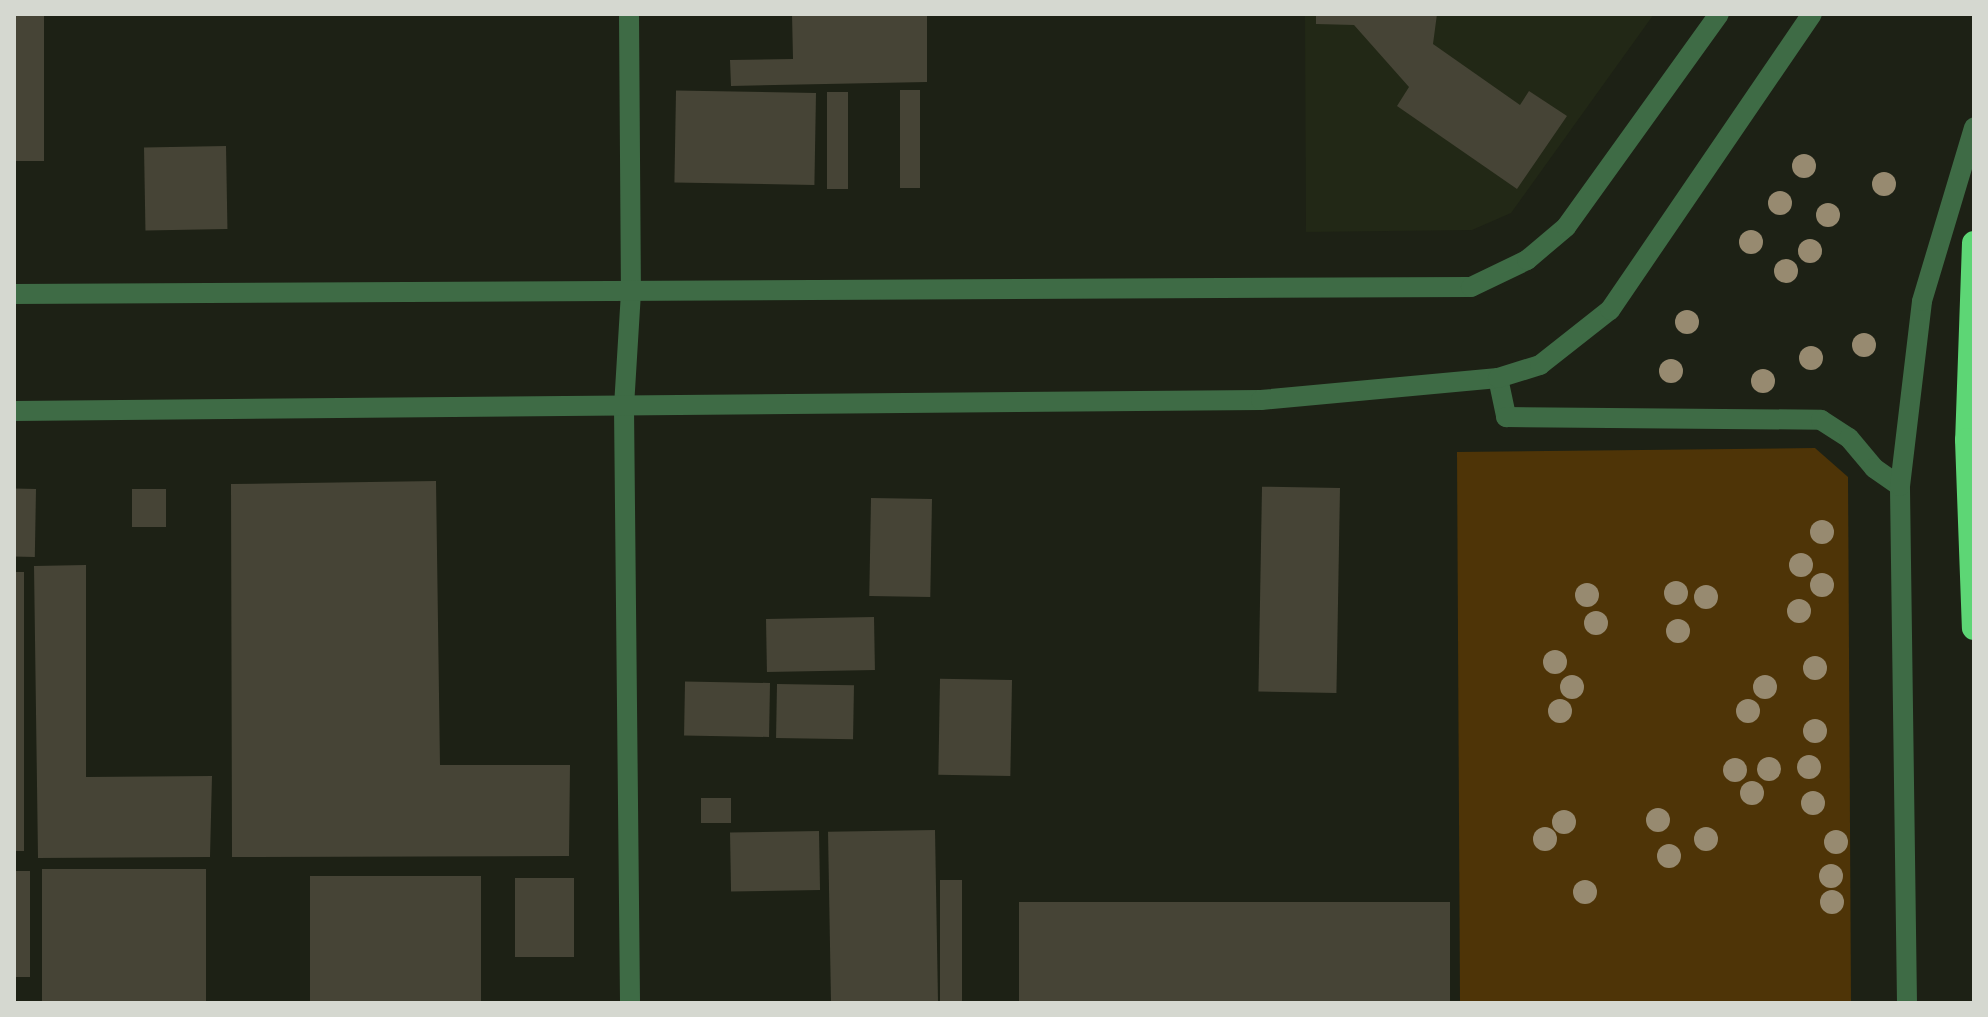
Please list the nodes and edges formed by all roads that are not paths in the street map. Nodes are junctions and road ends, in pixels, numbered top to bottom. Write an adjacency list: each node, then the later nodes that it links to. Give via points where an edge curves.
1 (629, 14): 6 (street)
2 (1719, 14): 6 (street, via 1566,227 1527,260 1471,287)
3 (1812, 14): 8 (street, via 1610,310 1540,365)
4 (1974, 128): 11 (street, via 1922,301)
5 (1974, 243): 12 (highway, via 1967,440)
6 (631, 292): 7 (street); 9 (street)
7 (14, 294)
8 (1498, 378): 9 (street, via 1261,400); 11 (street, via 1506,417 1821,420 1849,438 1874,468)
9 (624, 408): 10 (street); 13 (street)
10 (14, 411)
11 (1900, 486): 14 (street)
12 (1974, 628)
13 (630, 1003)
14 (1907, 1003)

